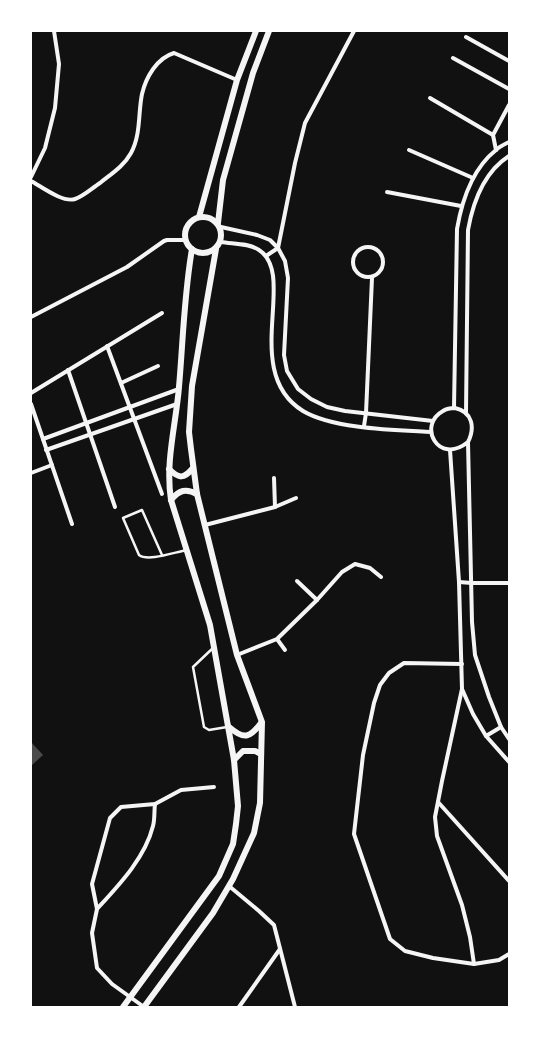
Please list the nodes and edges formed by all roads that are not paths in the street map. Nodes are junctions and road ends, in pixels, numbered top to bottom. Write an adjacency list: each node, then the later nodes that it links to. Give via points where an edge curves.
1 (54, 31): 17 (street, via 59,64 55,108 45,148)
2 (256, 31): 8 (main road)
3 (269, 31): 23 (main road, via 253,73 223,180)
4 (354, 31): 26 (street, via 305,123)
5 (466, 37): 7 (street)
6 (453, 58): 9 (street)
7 (509, 61)
8 (237, 80): 19 (street, via 174,53 166,55 157,63 148,78 142,94 138,130 131,153 118,170 73,200 63,199); 22 (main road)
9 (509, 88)
10 (430, 98): 12 (street)
11 (509, 105): 12 (street)
12 (493, 135): 15 (street)
13 (509, 142): 15 (street)
14 (409, 150): 18 (street)
15 (496, 150): 18 (street)
16 (509, 156): 44 (street, via 486,180 472,210 468,230)
17 (31, 178)
18 (473, 178): 21 (street)
19 (31, 181)
20 (387, 192): 21 (street)
21 (461, 206): 42 (street, via 457,229)
22 (199, 217): 23 (main road, via 209,217); 24 (main road, via 192,220 188,226)
23 (219, 225): 25 (main road); 26 (street, via 270,240)
24 (186, 240): 28 (main road); 32 (street, via 164,241 126,266)
25 (221, 242): 27 (main road); 29 (street, via 251,246)
26 (278, 248): 29 (street); 43 (street, via 285,261 288,278 284,355 287,371 298,389 311,399 327,407)
27 (216, 249): 28 (main road, via 208,253); 56 (main road, via 192,386 189,432)
28 (192, 250): 37 (main road, via 188,270)
29 (266, 256): 48 (street, via 274,282 271,356 277,380 289,399 303,410 320,418)
30 (372, 278): 30 (street, via 382,268 382,257 376,249 366,247 356,252 353,262 360,275); 43 (street)
31 (162, 313): 33 (street)
32 (31, 317)
33 (107, 346): 35 (street); 36 (street)
34 (158, 366): 36 (street)
35 (68, 370): 38 (street); 47 (street)
36 (121, 384): 41 (street)
37 (179, 388): 40 (main road); 41 (street)
38 (31, 393)
39 (31, 404): 51 (street)
40 (177, 404): 45 (street); 57 (main road)
41 (130, 407): 45 (street); 47 (street)
42 (454, 408): 44 (street); 46 (street, via 442,411)
43 (366, 413): 46 (street); 48 (street)
44 (466, 413): 52 (street, via 472,422 473,432)
45 (134, 419): 50 (street); 60 (street)
46 (433, 421): 49 (street)
47 (87, 423): 50 (street); 51 (street)
48 (364, 426): 49 (street)
49 (431, 432): 54 (street, via 434,441)
50 (90, 434): 53 (street); 64 (street)
51 (43, 439): 53 (street)
52 (468, 442): 54 (street, via 460,448); 73 (street)
53 (46, 450): 55 (street)
54 (450, 450): 72 (street)
55 (52, 465): 58 (street); 66 (street)
56 (193, 468): 57 (main road, via 184,476 178,476); 61 (main road)
57 (169, 470): 63 (main road)
58 (31, 473)
59 (274, 478): 65 (street)
60 (162, 494)
61 (197, 494): 63 (main road, via 181,490); 67 (main road)
62 (296, 498): 65 (street)
63 (171, 500): 68 (main road)
64 (115, 507)
65 (276, 507): 67 (street)
66 (72, 524)
67 (205, 525): 79 (main road)
68 (187, 550): 69 (lane); 77 (main road)
69 (162, 555): 69 (lane, via 142,558 123,518 142,510)
70 (381, 577): 75 (street, via 370,568 355,564 342,572)
71 (297, 581): 75 (street)
72 (459, 582): 73 (street); 80 (street)
73 (472, 583): 74 (street); 84 (street, via 475,655)
74 (509, 583)
75 (317, 600): 76 (street)
76 (277, 638): 78 (street); 79 (street)
77 (214, 646): 83 (main road); 83 (lane, via 193,667 198,697 206,729)
78 (285, 650)
79 (237, 655): 82 (main road)
80 (462, 664): 81 (street); 98 (street, via 404,663 389,673 380,685 363,755 354,834 390,939 405,951)
81 (462, 689): 85 (street); 91 (street)
82 (262, 722): 83 (main road, via 253,733 243,736); 87 (main road)
83 (229, 727): 88 (main road)
84 (501, 727): 85 (street); 86 (street)
85 (486, 736): 89 (street)
86 (509, 739)
87 (261, 754): 88 (main road, via 243,751); 94 (main road, via 260,803 254,833)
88 (234, 760): 99 (main road, via 238,806 233,844 228,858 219,876)
89 (509, 762)
90 (214, 787): 92 (street, via 181,790)
91 (438, 802): 93 (street); 98 (street, via 435,817 437,836 462,905)
92 (155, 804): 95 (street, via 153,825 142,854); 95 (street, via 121,807 110,818 92,884)
93 (509, 881)
94 (229, 886): 96 (street, via 274,925); 101 (main road, via 213,913)
95 (97, 909): 99 (street, via 92,933 97,968 112,984)
96 (280, 949): 102 (street); 103 (street)
97 (509, 954): 98 (street, via 499,960)
98 (474, 964)
99 (130, 997): 100 (main road); 101 (street)
100 (123, 1007)
101 (144, 1007)
102 (239, 1007)
103 (295, 1007)

